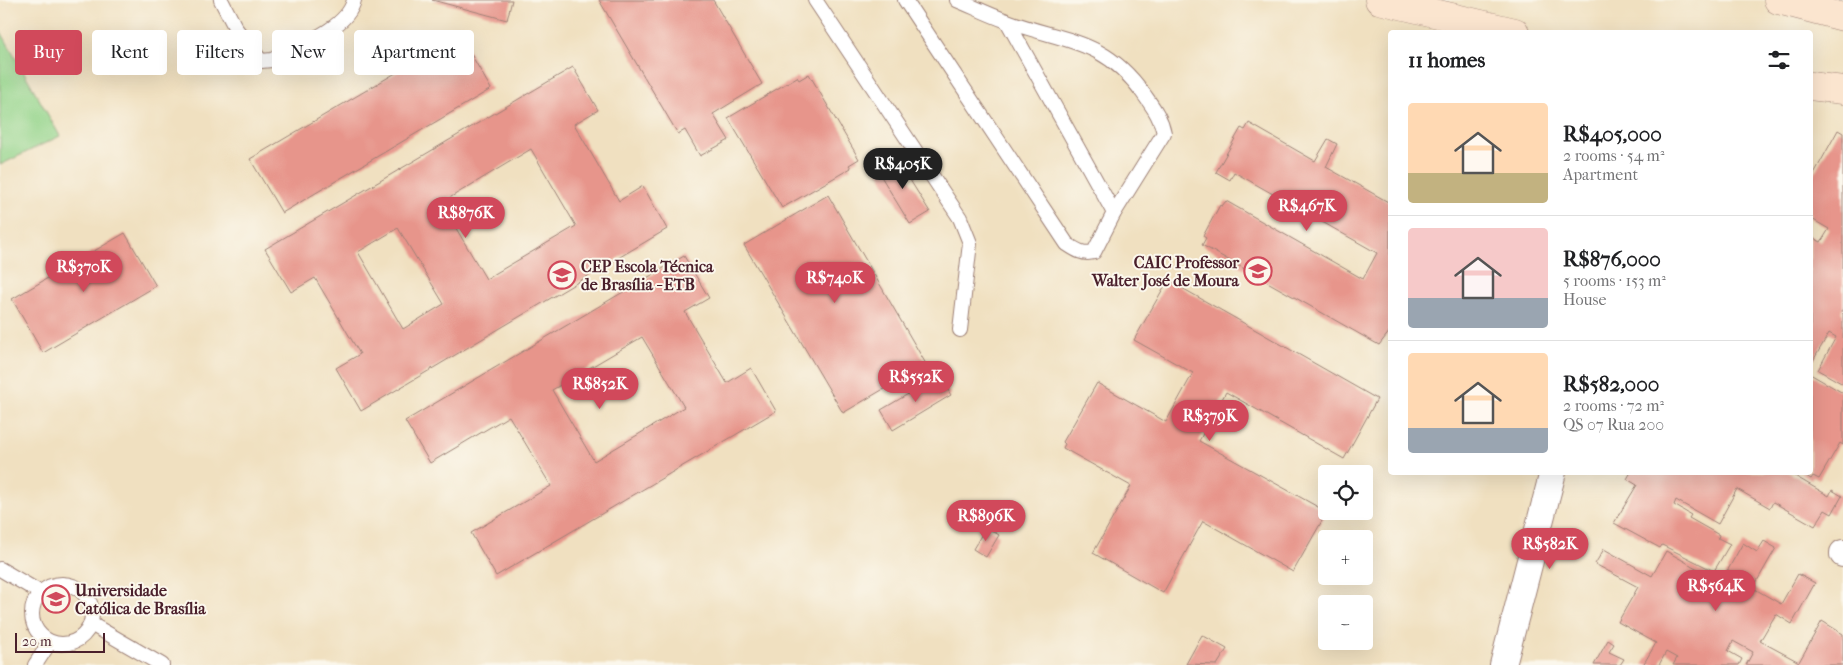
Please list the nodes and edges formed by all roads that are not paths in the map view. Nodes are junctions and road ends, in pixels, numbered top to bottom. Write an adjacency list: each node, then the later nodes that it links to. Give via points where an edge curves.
1 (221, 0): 2 (lane, via 236,29 261,61 272,60 335,26 346,18)
2 (354, 0)
3 (815, 0): 14 (lane, via 960,218 970,243)
4 (905, 0): 13 (lane, via 1067,244 1087,254 1094,252)
5 (957, 0): 9 (lane)
6 (1379, 0): 10 (main road)
7 (1778, 0): 8 (main road)
8 (1843, 17)
9 (1007, 21): 13 (lane); 13 (lane, via 1076,41 1105,54 1131,76 1161,119 1164,133)
10 (1506, 30)
11 (1813, 86): 12 (main road)
12 (1843, 90)
13 (1114, 213)
14 (960, 330)
15 (1551, 475): 20 (street)
16 (0, 569): 17 (lane)
17 (41, 593): 18 (lane, via 55,584 71,584 85,593 92,608); 19 (lane, via 33,605 32,620 38,633)
18 (91, 624): 19 (lane, via 81,638 66,644); 22 (lane)
19 (50, 642): 21 (lane)
20 (1510, 663)
21 (35, 665)
22 (162, 665)

